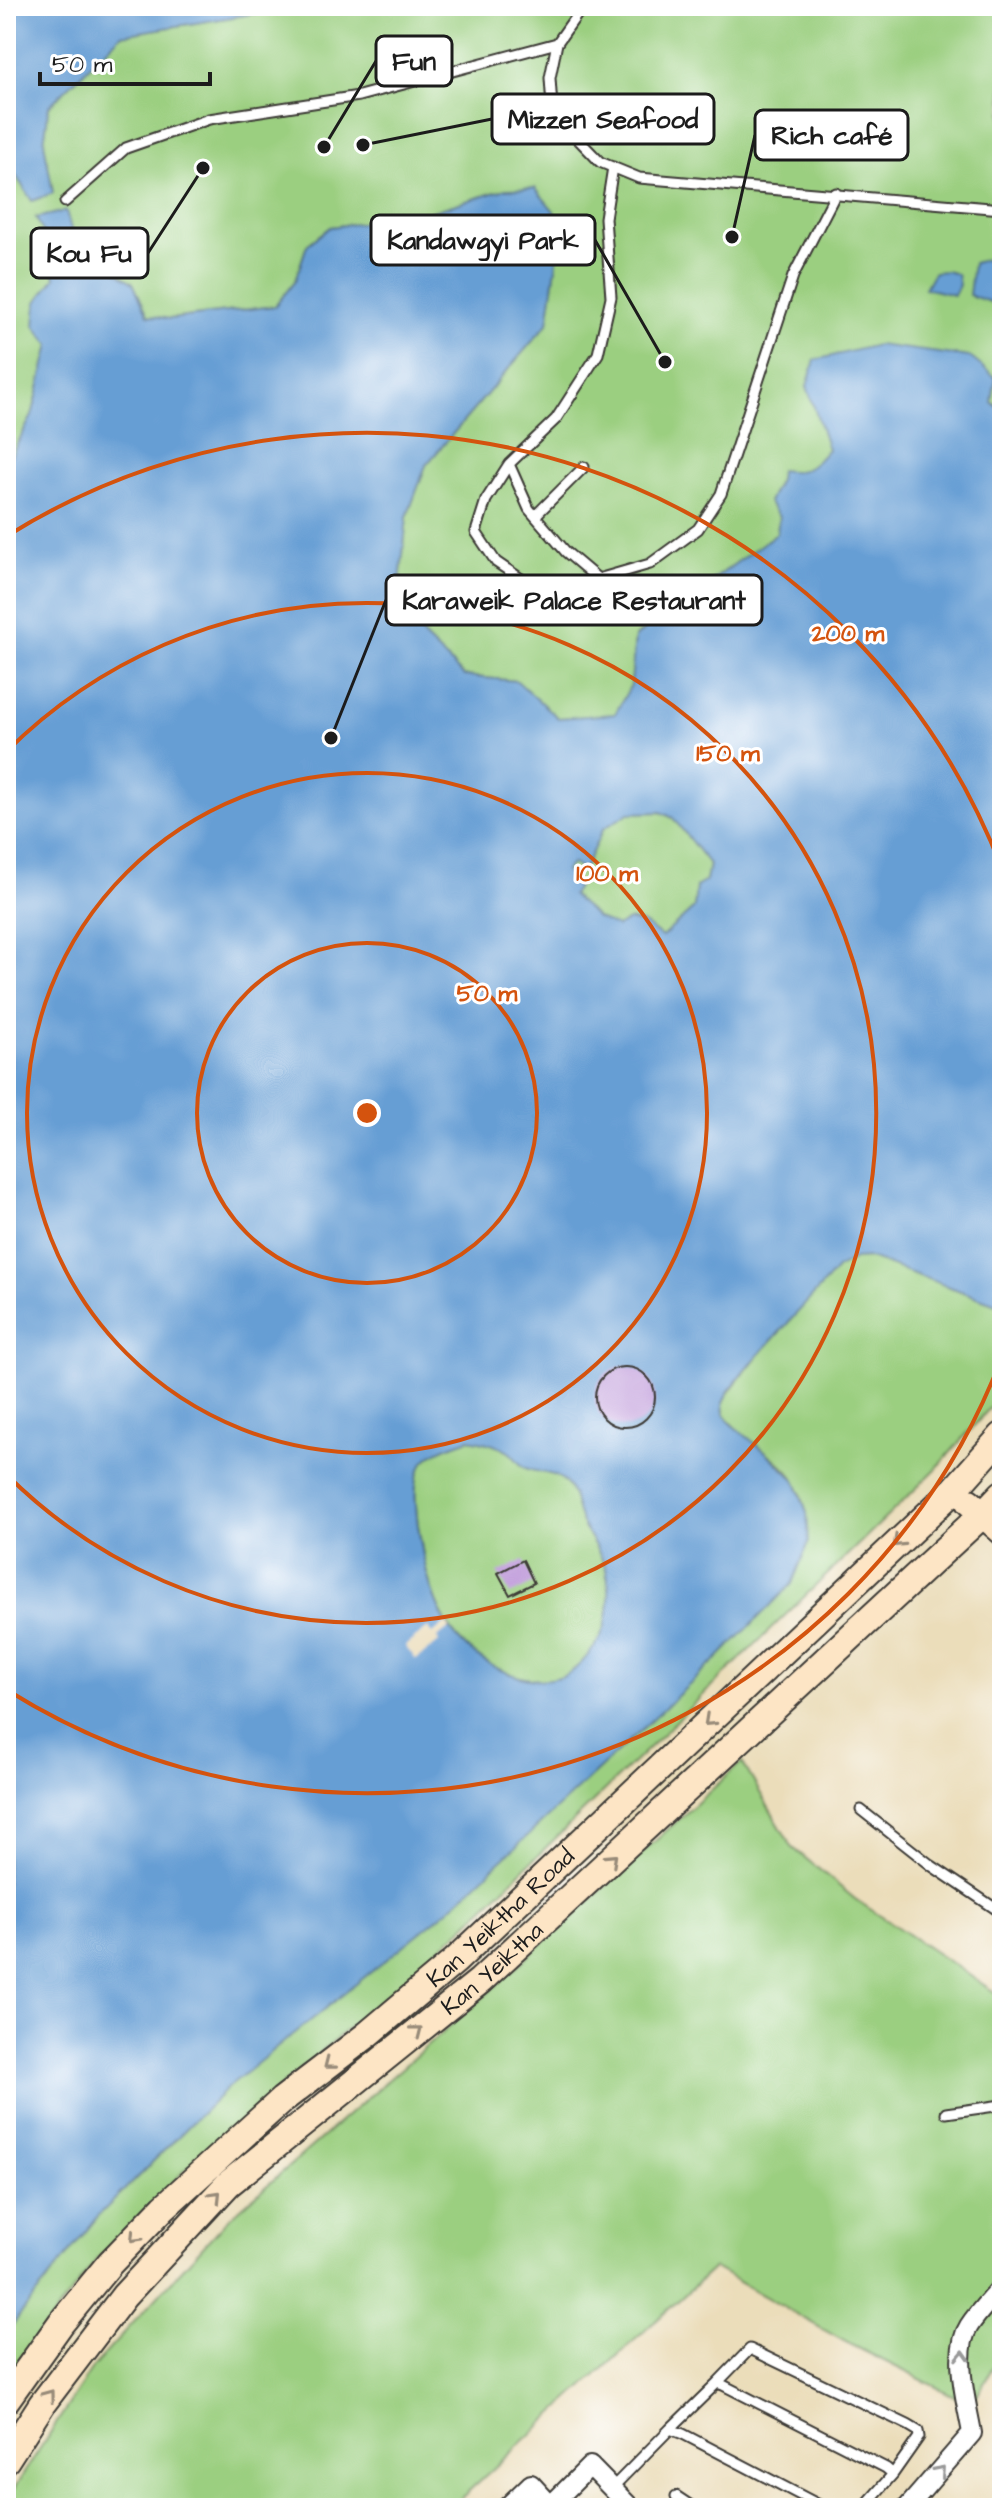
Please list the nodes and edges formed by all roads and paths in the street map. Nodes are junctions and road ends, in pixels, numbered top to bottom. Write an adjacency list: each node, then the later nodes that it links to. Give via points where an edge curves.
1 (583, 6): 2 (lane)
2 (557, 43): 3 (lane, via 550,78 552,107 600,162); 5 (lane, via 359,96 209,119 126,148)
3 (613, 167): 4 (lane, via 639,178); 7 (lane, via 605,218 611,297 598,354 556,419)
4 (836, 193): 6 (lane); 10 (lane, via 793,276 721,494 698,529 650,564)
5 (65, 202)
6 (1002, 209)
7 (509, 464): 9 (lane); 10 (lane, via 486,500 476,532 496,562 530,585 556,588)
8 (584, 467): 9 (lane)
9 (535, 516): 10 (lane)
10 (598, 579)
11 (1002, 1436): 12 (main road, Kan Yeiktha Road)
12 (955, 1489): 14 (main road); 21 (main road, Kan Yeiktha Road, one-way to 21, via 455,1961 282,2100 164,2207 110,2263)
13 (1002, 1494): 14 (main road, Kan Yeiktha)
14 (992, 1523): 23 (main road, Kan Yeiktha, one-way to 14, via 124,2296 228,2184 480,1981)
15 (861, 1810): 16 (lane)
16 (1002, 1913)
17 (1002, 2105): 18 (lane)
18 (946, 2113)
19 (1002, 2286): 33 (street, one-way to 19, via 972,2433 961,2350 967,2328)
20 (717, 2383): 22 (lane); 24 (lane); 24 (lane, via 750,2349 908,2425 919,2437)
21 (6, 2400)
22 (670, 2429): 25 (lane); 31 (lane)
23 (6, 2460)
24 (893, 2474): 32 (lane)
25 (612, 2488): 27 (street, via 590,2466); 29 (street)
26 (676, 2496): 30 (lane)
27 (552, 2507): 28 (street, via 531,2484)
28 (506, 2508)
29 (631, 2508)
30 (694, 2508)
31 (825, 2508)
32 (863, 2508)
33 (907, 2508)

